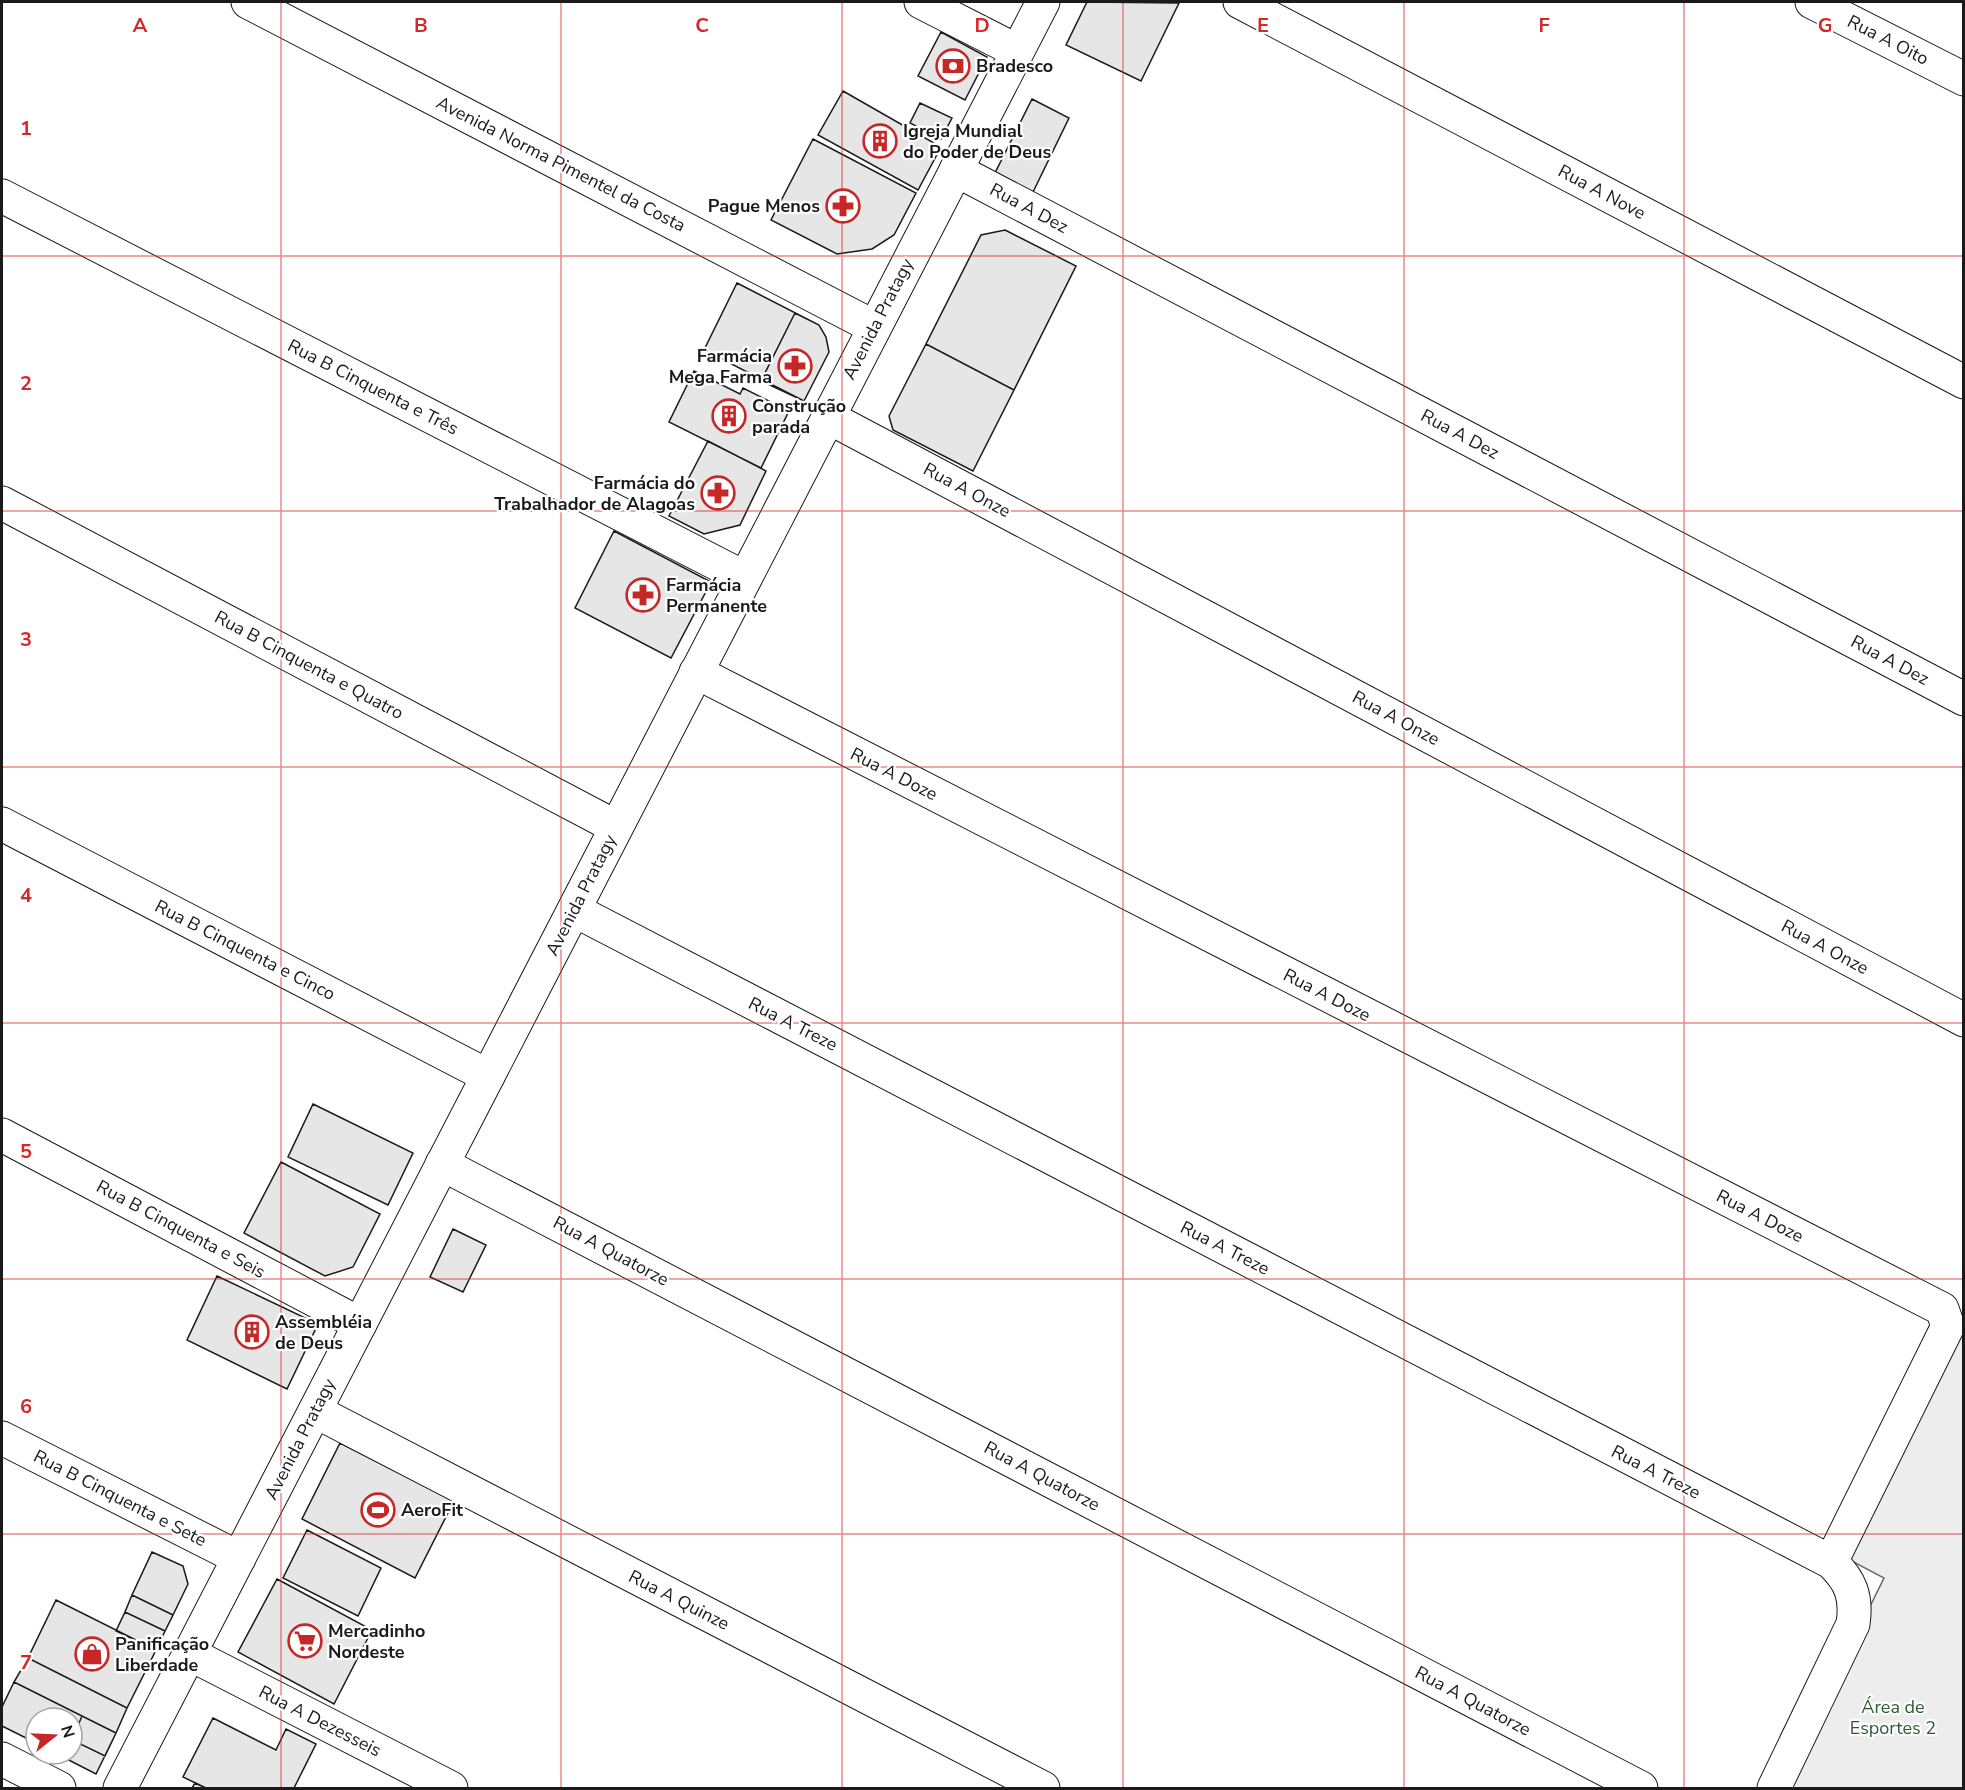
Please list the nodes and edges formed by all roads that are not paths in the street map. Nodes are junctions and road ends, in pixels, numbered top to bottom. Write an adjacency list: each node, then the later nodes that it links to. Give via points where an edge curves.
1 (248, 2): 10 (street, Avenida Norma Pimentel da Costa)
2 (921, 2): 6 (street)
3 (1042, 2): 6 (street, Avenida Pratagy)
4 (1240, 2): 11 (street, Rua A Nove)
5 (1812, 2): 7 (street, Rua A Oito)
6 (1017, 51): 8 (street, Avenida Pratagy)
7 (1964, 79)
8 (956, 170): 10 (street, Avenida Pratagy); 16 (street, Rua A Dez)
9 (2, 196): 14 (street, Rua B Cinquenta e Três)
10 (874, 327): 12 (street, Avenida Pratagy)
11 (1964, 382)
12 (828, 417): 14 (street, Avenida Pratagy); 20 (street, Rua A Onze)
13 (2, 503): 18 (street, Rua B Cinquenta e Quatro)
14 (745, 578): 15 (street, Avenida Pratagy)
15 (696, 672): 18 (street, Avenida Pratagy); 28 (street, Rua A Doze, via 1942,1309 1948,1326)
16 (1964, 699)
17 (2, 824): 21 (street, Rua B Cinquenta e Cinco)
18 (616, 827): 19 (street, Avenida Pratagy)
19 (574, 910): 21 (street, Avenida Pratagy); 28 (street, Rua A Treze)
20 (1964, 1020)
21 (488, 1076): 23 (street, Avenida Pratagy)
22 (2, 1135): 24 (street, Rua B Cinquenta e Seis)
23 (442, 1164): 24 (street, Avenida Pratagy); 35 (street, Rua A Quatorze)
24 (360, 1324): 25 (street, Avenida Pratagy)
25 (315, 1411): 27 (street, Avenida Pratagy); 34 (street, Rua A Quinze)
26 (2, 1438): 27 (street, Rua B Cinquenta e Sete)
27 (239, 1558): 29 (street, Avenida Pratagy)
28 (1831, 1562): 36 (street, Rua A Treze, via 1846,1576 1856,1604 1853,1624)
29 (190, 1654): 32 (street, Avenida Pratagy); 33 (street, Rua A Dezesseis)
30 (2, 1759): 31 (street)
31 (59, 1788)
32 (120, 1788)
33 (451, 1788)
34 (1042, 1788)
35 (1641, 1788)
36 (1774, 1788)

